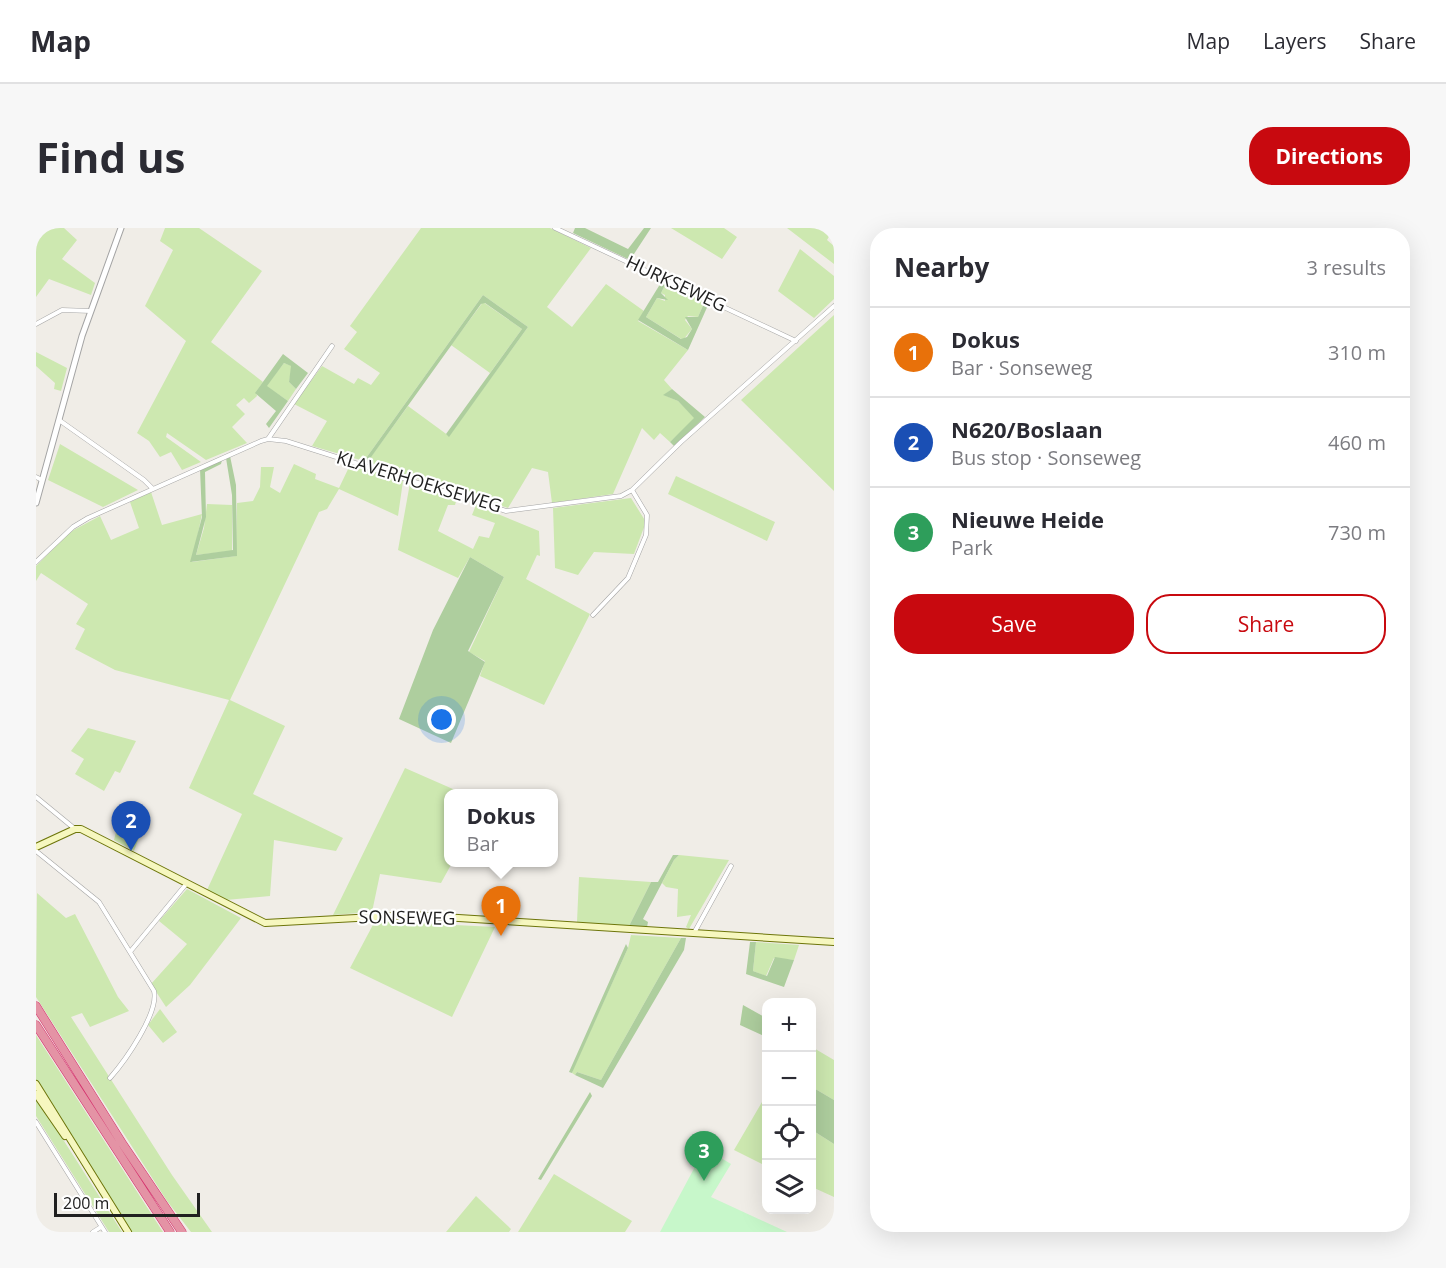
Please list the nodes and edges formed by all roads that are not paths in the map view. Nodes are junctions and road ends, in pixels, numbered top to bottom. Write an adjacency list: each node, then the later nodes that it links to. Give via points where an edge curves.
1 (121, 228): 4 (street)
2 (555, 228): 6 (street, HURKSEWEG)
3 (834, 306): 6 (street, KLAVERHOEKSEWEG)
4 (91, 311): 5 (street, via 62,310); 8 (street)
5 (36, 324)
6 (796, 341): 13 (street, KLAVERHOEKSEWEG)
7 (332, 346): 9 (street)
8 (58, 420): 11 (street); 12 (street)
9 (268, 439): 12 (street); 13 (street, KLAVERHOEKSEWEG, via 286,441 506,511 621,496)
10 (36, 477): 11 (street)
11 (42, 480): 14 (street)
12 (152, 488): 15 (street, via 79,522)
13 (632, 490): 16 (street, via 647,516 646,535 628,578)
14 (36, 503)
15 (36, 562)
16 (593, 615)
17 (36, 797): 18 (street, SONSEWEG)
18 (75, 829): 19 (main road); 21 (main road, SONSEWEG, via 97,836)
19 (36, 849): 24 (street, via 99,902)
20 (731, 866): 22 (street)
21 (187, 883): 22 (main road, SONSEWEG, via 258,921 273,924 411,915); 24 (street)
22 (694, 934): 23 (main road, SONSEWEG)
23 (834, 942)
24 (130, 952): 27 (street, via 156,999 134,1045)
25 (36, 1006): 39 (highway)
26 (36, 1025): 38 (highway)
27 (110, 1078)
28 (36, 1084): 31 (main road)
29 (36, 1094): 31 (main road)
30 (36, 1122): 33 (street)
31 (66, 1136): 37 (main road)
32 (36, 1227): 34 (street)
33 (101, 1227): 35 (street); 36 (street)
34 (39, 1232)
35 (93, 1232)
36 (105, 1232)
37 (128, 1232)
38 (170, 1232)
39 (182, 1232)

